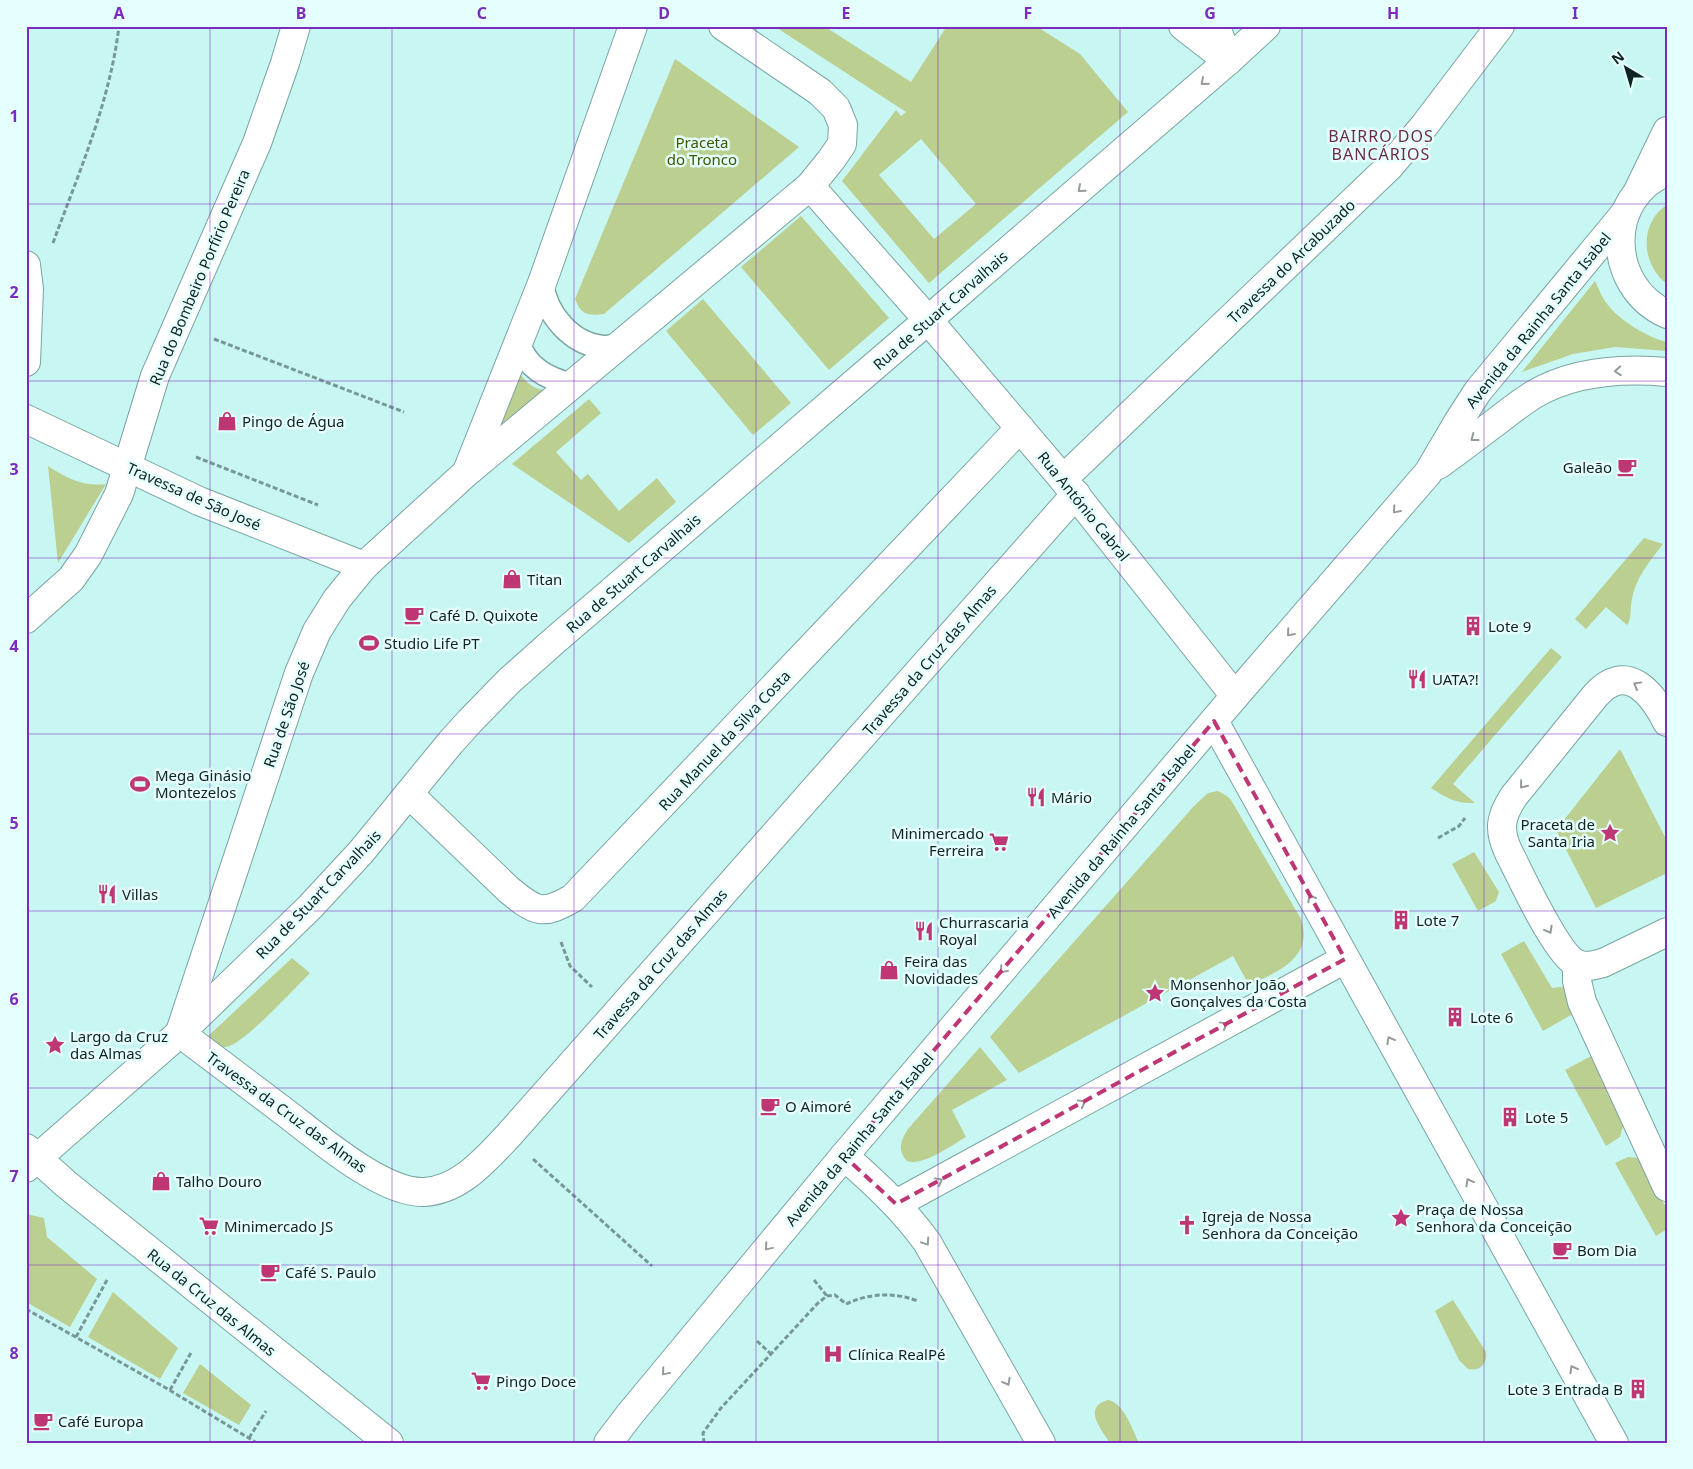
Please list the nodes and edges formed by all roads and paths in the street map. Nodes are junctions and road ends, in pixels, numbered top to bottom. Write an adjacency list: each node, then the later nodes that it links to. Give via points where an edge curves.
1 (120, 26): 14 (path, via 105,100)
2 (296, 26): 29 (street, Rua do Bombeiro Porfírio Pereira, via 257,143 155,376)
3 (633, 26): 16 (street)
4 (723, 26): 12 (street, via 820,92 836,108 843,125 842,144)
5 (1183, 26): 9 (street)
6 (1216, 26): 9 (street)
7 (1266, 26): 9 (street, Rua de Stuart Carvalhais)
8 (1500, 26): 32 (street, Travessa do Arcabuzado, via 1390,167)
9 (1228, 61): 18 (street, Rua de Stuart Carvalhais, one-way to 18)
10 (1667, 131): 13 (street, Avenida da Rainha Santa Isabel)
11 (1667, 172): 13 (street, via 1648,183)
12 (810, 186): 18 (street); 21 (street)
13 (1630, 205): 17 (street, via 1620,232 1620,252 1625,271 1634,289 1648,303); 31 (street, Avenida da Rainha Santa Isabel, via 1478,391)
14 (52, 246)
15 (26, 265): 22 (street, via 29,289)
16 (542, 283): 20 (street); 21 (lane, via 544,298 551,312 570,333 604,347)
17 (1667, 314)
18 (928, 320): 27 (street, Rua António Cabral); 39 (street, Rua de Stuart Carvalhais, via 509,681 451,742)
19 (214, 339): 25 (path)
20 (518, 342): 24 (lane, via 525,358 536,369); 30 (street)
21 (619, 345): 24 (street)
22 (26, 362)
23 (1667, 372): 31 (street, one-way to 31, via 1604,372 1555,385 1534,395)
24 (572, 385): 30 (street)
25 (404, 412)
26 (26, 419): 29 (street, Travessa de São José)
27 (1020, 428): 32 (street, Rua António Cabral); 39 (street, Rua Manuel da Silva Costa, via 573,898 548,910 536,909 523,902)
28 (196, 457): 33 (path)
29 (127, 468): 34 (street, Travessa de São José, via 199,501); 35 (street, Rua do Bombeiro Porfírio Pereira, via 119,494 88,556 71,579)
30 (466, 473): 34 (street, Rua de São José)
31 (1428, 473): 36 (street, Avenida da Rainha Santa Isabel, one-way to 36)
32 (1070, 486): 36 (street, Rua António Cabral); 45 (street, Travessa da Cruz das Almas, via 508,1136 460,1181 442,1189 423,1192 385,1182 329,1145)
33 (318, 505)
34 (364, 566): 45 (street, Rua de São José, via 337,599 317,631 299,673)
35 (26, 619)
36 (1235, 696): 37 (street, Avenida da Rainha Santa Isabel)
37 (1214, 721): 43 (street, one-way to 37); 46 (street, Avenida da Rainha Santa Isabel, one-way to 46)
38 (1667, 722): 44 (street, one-way to 44, via 1655,700 1640,685 1630,681 1612,682 1595,696 1514,796 1505,812 1502,834 1509,853 1553,937)
39 (409, 794): 45 (street, Rua de Stuart Carvalhais, via 344,872)
40 (1466, 811): 41 (path, via 1462,824)
41 (1438, 838)
42 (1667, 932): 44 (street, via 1603,962 1585,966)
43 (1345, 959): 50 (street, one-way to 43); 69 (street, one-way to 43)
44 (1577, 964): 49 (street, via 1578,992 1587,1016)
45 (180, 1033): 47 (street, Rua de Stuart Carvalhais)
46 (844, 1156): 50 (street); 64 (street, Avenida da Rainha Santa Isabel, one-way to 64)
47 (30, 1158): 66 (street, Rua da Cruz das Almas)
48 (540, 1165): 51 (path)
49 (1667, 1187)
50 (896, 1204): 68 (street, one-way to 68, via 936,1256)
51 (652, 1266)
52 (107, 1280): 57 (path)
53 (814, 1280): 54 (path)
54 (827, 1296): 55 (path, via 835,1295 846,1304 870,1295 890,1295); 60 (path)
55 (920, 1302)
56 (26, 1310): 57 (path)
57 (76, 1337): 61 (path)
58 (757, 1341): 60 (path)
59 (192, 1351): 61 (path)
60 (771, 1354): 67 (path, via 721,1408 704,1433)
61 (170, 1390): 63 (path)
62 (266, 1411): 63 (path)
63 (249, 1438): 65 (path)
64 (609, 1440)
65 (257, 1443)
66 (389, 1443)
67 (704, 1443)
68 (1041, 1443)
69 (1614, 1443)

